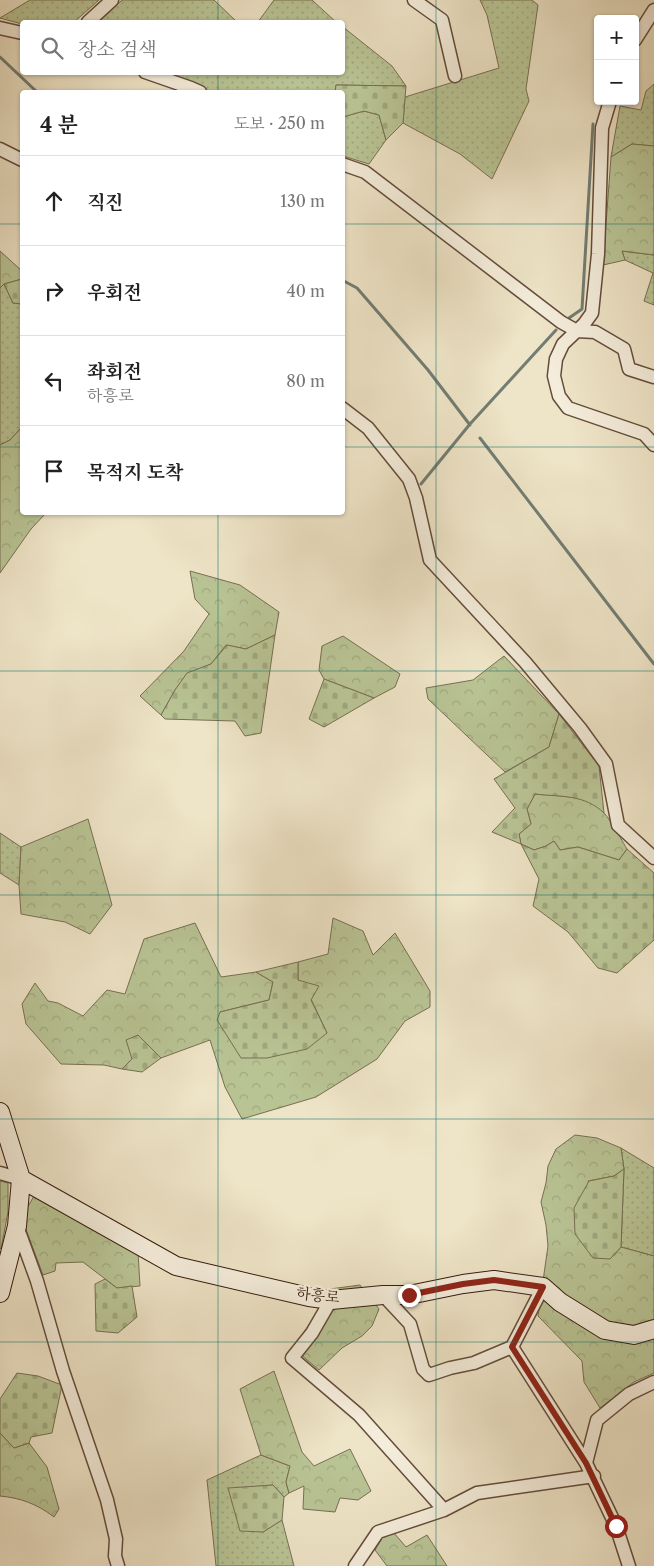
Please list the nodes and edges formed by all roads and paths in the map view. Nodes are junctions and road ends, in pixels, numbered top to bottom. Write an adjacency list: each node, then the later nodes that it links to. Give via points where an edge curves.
1 (112, 0): 4 (street)
2 (414, 0): 9 (street, via 442,20)
3 (654, 10): 7 (street)
4 (90, 20)
5 (0, 28): 6 (street)
6 (20, 33)
7 (639, 34)
8 (153, 75): 10 (street)
9 (455, 76)
10 (194, 90)
11 (609, 105): 15 (street, via 602,128 598,254 592,313)
12 (0, 149): 13 (street)
13 (20, 159)
14 (345, 165): 15 (street, via 364,172)
15 (577, 331): 16 (street, via 595,332 624,348 629,369); 18 (street, via 563,344 556,359 554,376 559,396 568,408 644,434)
16 (654, 377)
17 (345, 410): 19 (street, via 368,428 409,479 430,560 525,662 580,728 606,764 618,825)
18 (654, 445)
19 (654, 858)
20 (0, 1112): 22 (street)
21 (0, 1173): 22 (street)
22 (20, 1180): 23 (street); 27 (street, 하흥로, via 176,1266)
23 (17, 1226): 25 (street); 34 (street, via 107,1500)
24 (543, 1287): 26 (street, 하흥로, via 494,1280 409,1295); 28 (street, via 560,1302 605,1330 634,1335); 29 (street)
25 (0, 1293)
26 (383, 1295): 27 (street, 하흥로); 29 (street, via 410,1324 423,1369 429,1375 474,1363)
27 (331, 1300): 33 (street, via 312,1333 292,1358 359,1416)
28 (654, 1329)
29 (512, 1347): 31 (street)
30 (654, 1382): 31 (street, via 630,1394 598,1420)
31 (586, 1463): 32 (street)
32 (594, 1476): 33 (street, via 477,1493); 36 (street)
33 (444, 1510): 35 (street, via 378,1532)
34 (118, 1566)
35 (355, 1566)
36 (629, 1566)

